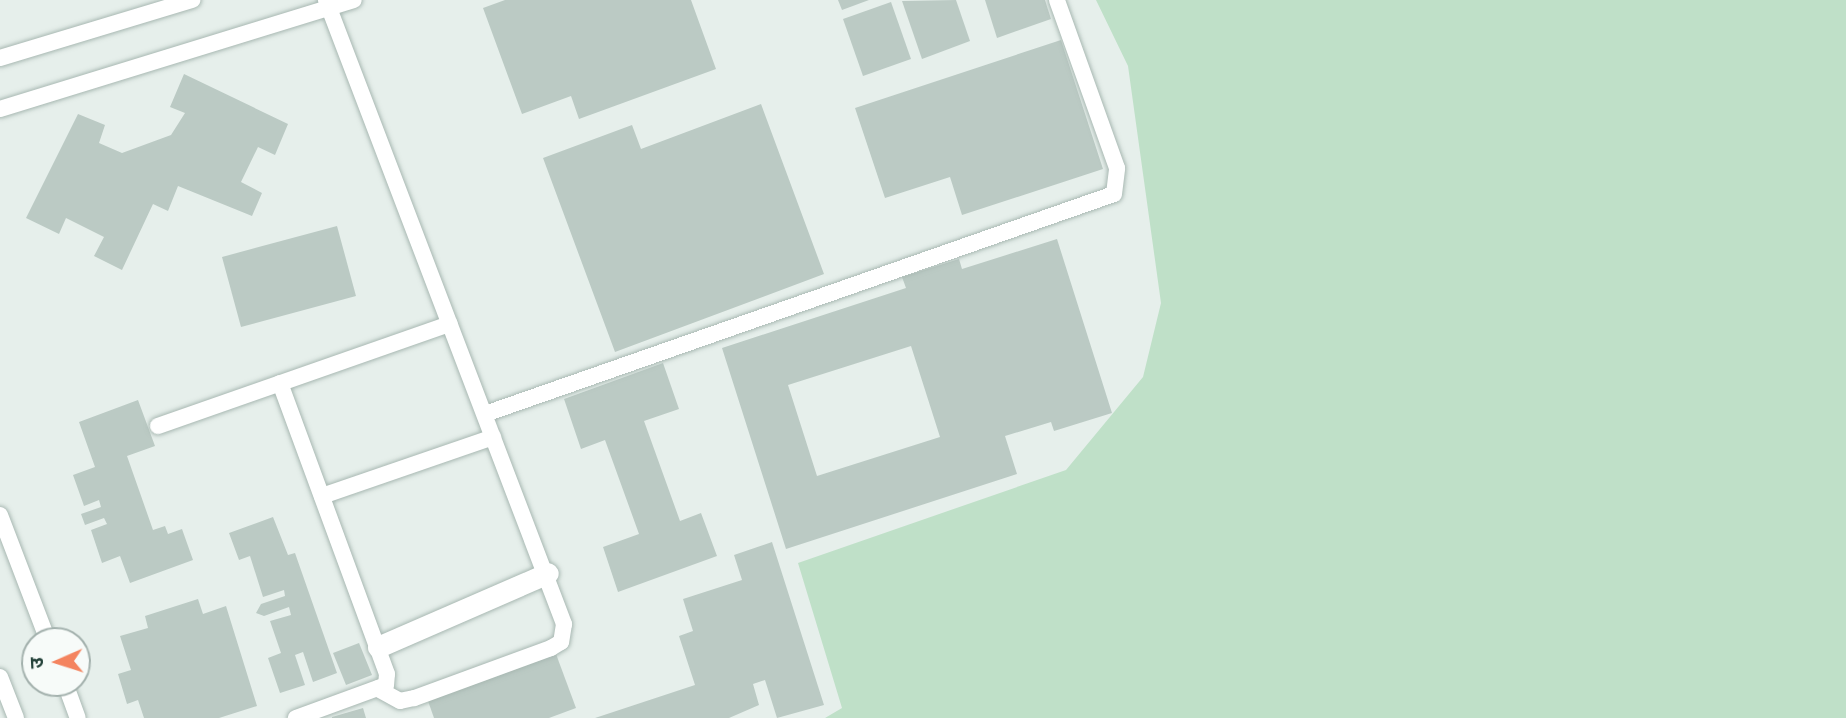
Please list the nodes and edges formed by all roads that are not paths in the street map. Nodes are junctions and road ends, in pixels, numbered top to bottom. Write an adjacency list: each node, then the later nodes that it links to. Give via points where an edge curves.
1 (192, 0): 5 (lane)
2 (354, 0): 4 (lane)
3 (1058, 0): 9 (lane, via 1117,168 1114,194)
4 (327, 4): 6 (lane); 7 (lane)
5 (0, 58)
6 (0, 109)
7 (450, 324): 8 (lane); 9 (lane)
8 (280, 383): 10 (lane); 12 (lane)
9 (485, 414): 11 (lane)
10 (158, 426)
11 (494, 436): 12 (lane); 14 (lane)
12 (322, 496): 16 (lane)
13 (0, 515): 15 (lane)
14 (548, 573): 16 (street); 18 (lane, via 565,624 561,642 414,698 400,701)
15 (43, 627)
16 (378, 647): 18 (lane, via 387,674 386,685)
17 (0, 677): 20 (lane)
18 (377, 688): 22 (lane)
19 (70, 697): 21 (lane)
20 (16, 718)
21 (78, 718)
22 (296, 718)

